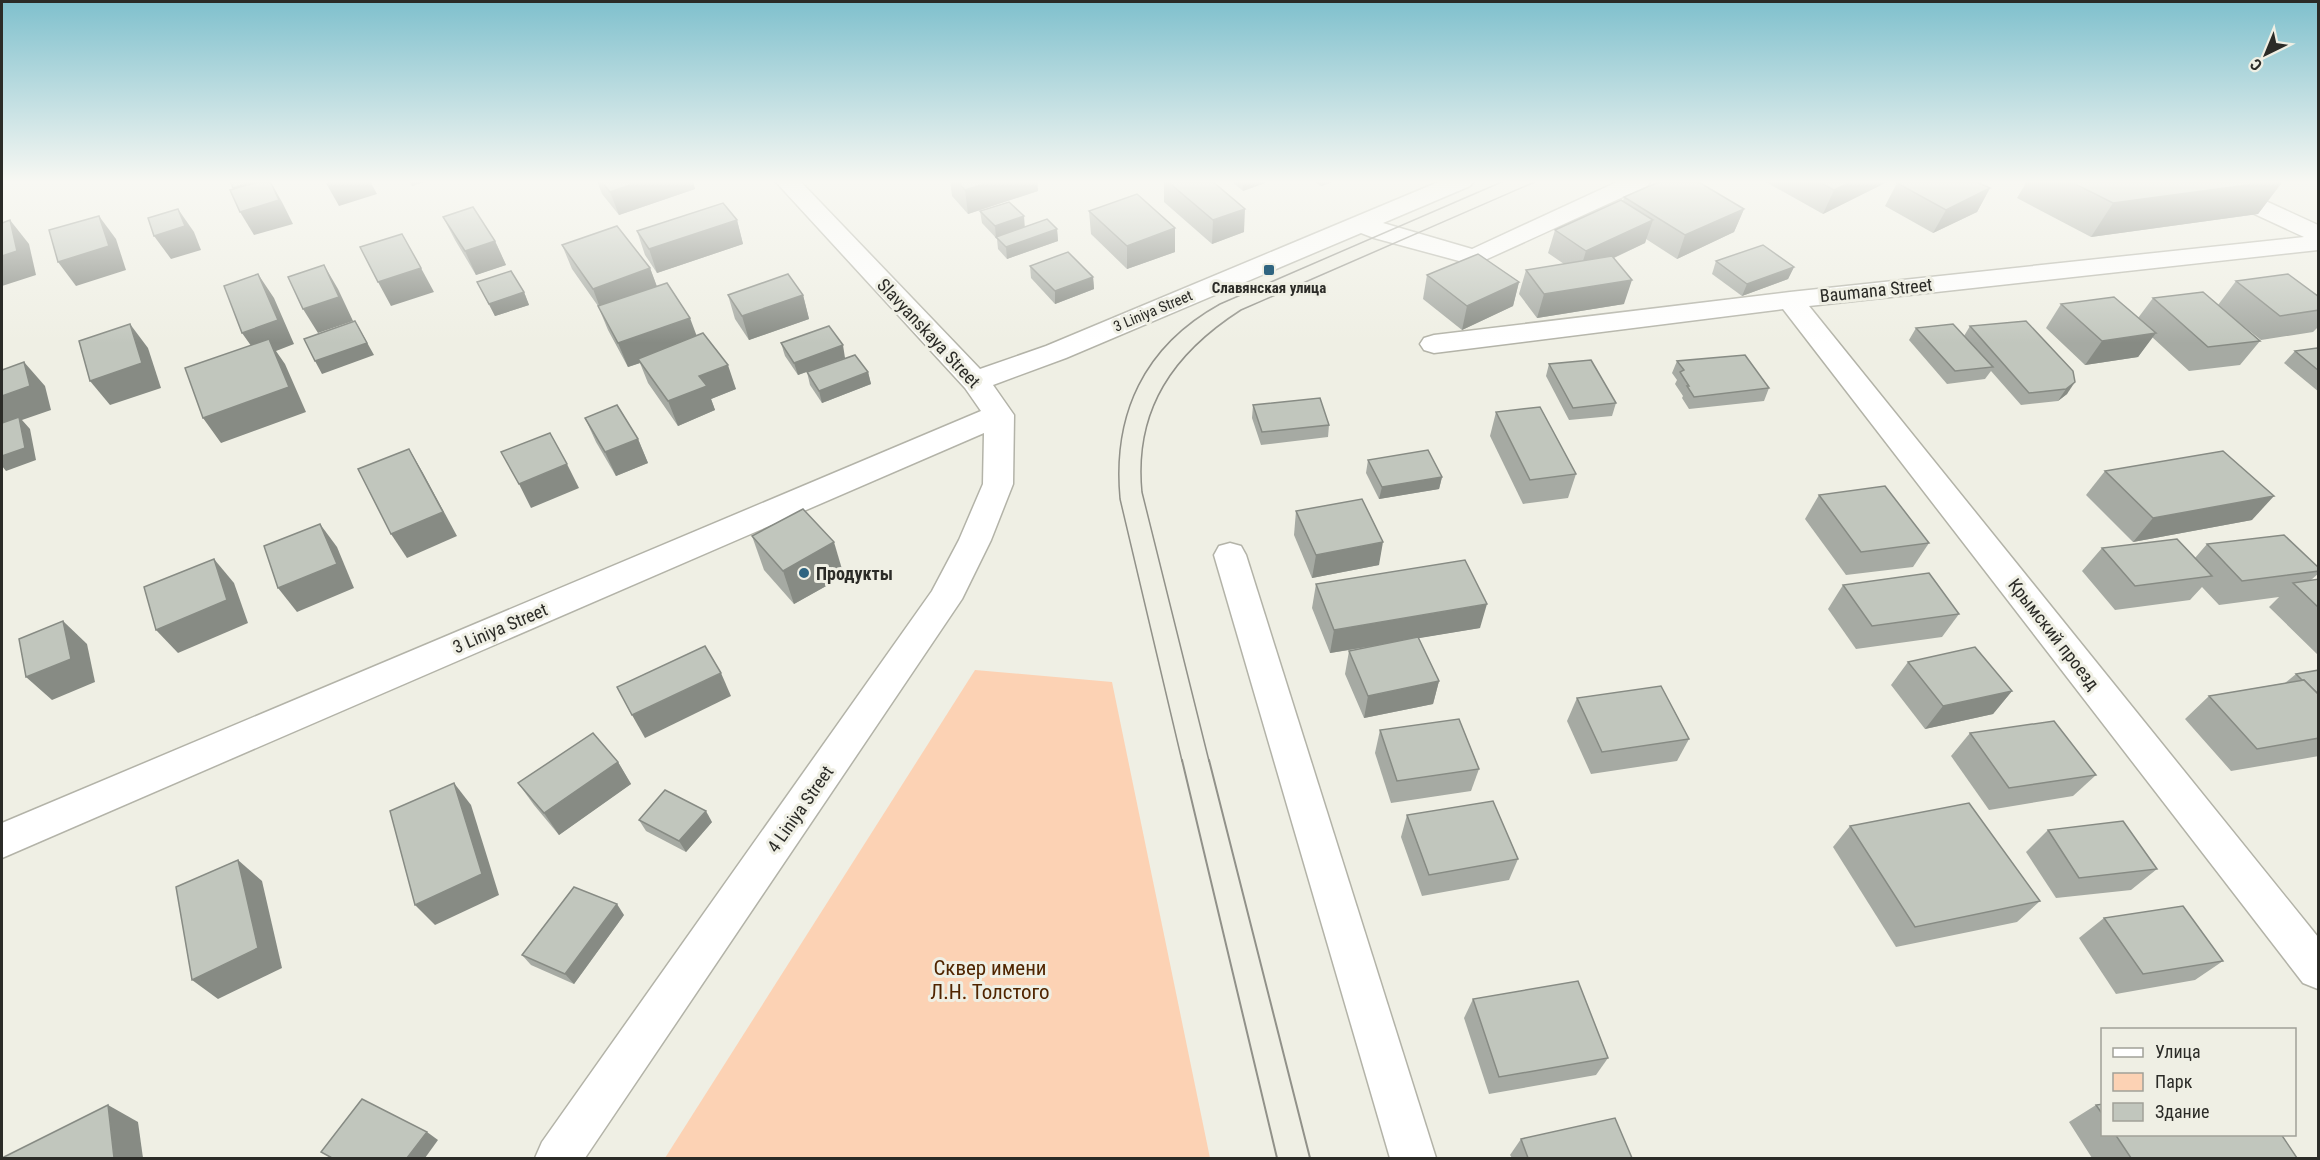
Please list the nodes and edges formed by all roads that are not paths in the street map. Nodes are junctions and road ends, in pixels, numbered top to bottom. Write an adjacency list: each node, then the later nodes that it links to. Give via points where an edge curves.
1 (838, 235): 8 (street, Slavyanskaya Street)
2 (1332, 235): 8 (street, 3 Liniya Street, via 1056,352)
3 (1391, 235): 4 (street, via 1474,257)
4 (1521, 235)
5 (2319, 243): 6 (street, Baumana Street)
6 (1790, 300): 7 (street, Baumana Street); 12 (street, Крымский проезд)
7 (1434, 344)
8 (975, 381): 9 (street, Slavyanskaya Street)
9 (1000, 429): 11 (street, 3 Liniya Street); 13 (street, 4 Liniya Street, via 998,484 945,599)
10 (1230, 555): 14 (street)
11 (2, 841)
12 (2319, 969)
13 (558, 1158)
14 (1413, 1158)

